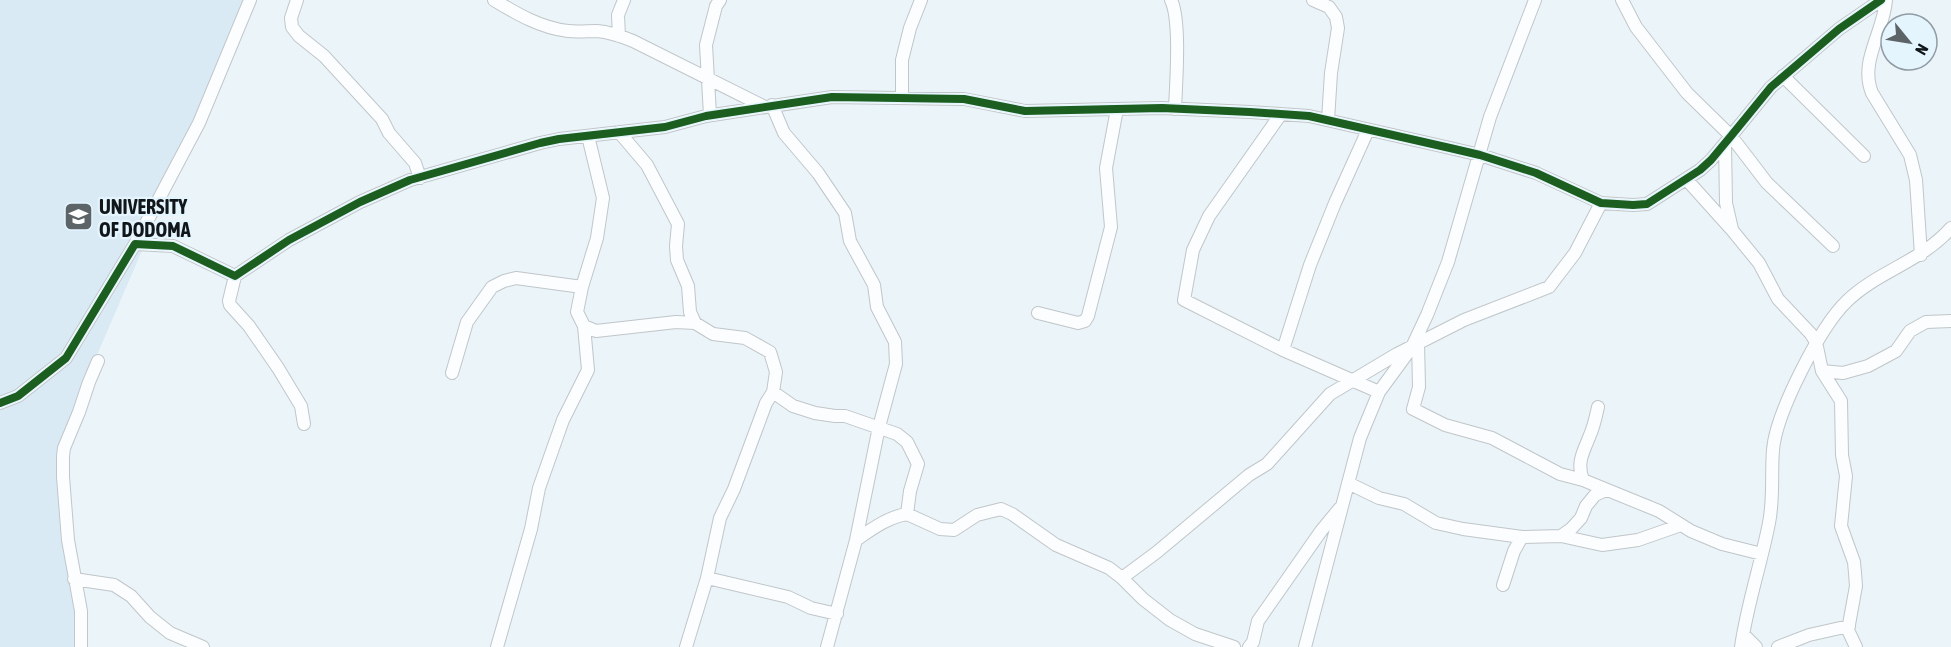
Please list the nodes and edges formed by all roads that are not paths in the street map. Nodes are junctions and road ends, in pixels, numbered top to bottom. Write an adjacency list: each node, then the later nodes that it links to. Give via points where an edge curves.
1 (250, 0): 34 (street, via 199,123)
2 (297, 0): 29 (street, via 292,27 382,119 415,163)
3 (494, 0): 13 (street, via 551,28)
4 (624, 0): 13 (street, via 618,15)
5 (720, 0): 15 (street, via 706,45)
6 (921, 0): 16 (street, via 902,60)
7 (1171, 0): 19 (street, via 1175,8)
8 (1313, 0): 22 (street, via 1329,7 1338,28)
9 (1535, 0): 27 (street, via 1490,117)
10 (1622, 0): 26 (street, via 1659,59)
11 (1881, 0): 14 (street)
12 (1886, 0): 36 (street, via 1869,60 1868,82 1910,155 1916,180)
13 (620, 36): 15 (street)
14 (1783, 76): 26 (street); 28 (street)
15 (707, 77): 17 (street); 21 (street)
16 (902, 98): 17 (street, via 832,97); 18 (street, via 964,99 1025,111)
17 (768, 106): 21 (street); 55 (street, via 845,213 850,241 874,285 877,307 895,342 896,364)
18 (1117, 108): 19 (street); 39 (street, via 1106,168 1111,227 1088,316 1078,323)
19 (1176, 109): 20 (street)
20 (1281, 114): 22 (street); 45 (street, via 1209,216 1193,250 1184,300)
21 (710, 115): 24 (street, via 665,127)
22 (1328, 120): 23 (street)
23 (1368, 130): 27 (street); 45 (street, via 1310,265)
24 (619, 132): 25 (street); 41 (street, via 646,164 678,224 677,260 688,286)
25 (588, 136): 29 (street, via 540,143); 38 (street, via 603,198 597,238)
26 (1728, 140): 30 (street, via 1712,160); 33 (street, via 1726,203); 35 (street)
27 (1480, 155): 31 (street, via 1536,173); 44 (street, via 1448,262)
28 (1864, 156)
29 (420, 177): 37 (street, via 332,215)
30 (1687, 180): 31 (street, via 1647,204); 33 (street)
31 (1601, 203): 44 (street, via 1575,253 1549,287 1464,320)
32 (1951, 228): 36 (street)
33 (1732, 230): 43 (street, via 1759,263 1778,299)
34 (135, 243): 37 (street, via 173,246); 52 (street, via 66,358 18,396)
35 (1833, 246)
36 (1921, 255): 43 (street, via 1846,301)
37 (235, 276): 54 (street, via 230,305 278,368 301,406)
38 (582, 287): 42 (street, via 577,312); 48 (street, via 516,278 492,287 467,322)
39 (1038, 314)
40 (1950, 322): 47 (street, via 1926,322 1910,331 1896,351 1868,366 1843,373)
41 (695, 323): 42 (street, via 596,331); 50 (street, via 713,334 746,338 770,352 776,372)
42 (584, 326): 75 (street, via 588,370 563,420 539,488)
43 (1816, 342): 47 (street); 65 (street, via 1776,429 1773,501)
44 (1415, 345): 49 (street); 51 (street); 56 (street, via 1419,387 1413,409 1445,425 1492,438 1560,474)
45 (1283, 350): 49 (street)
46 (98, 361): 68 (street, via 64,448 63,477)
47 (1822, 371): 71 (street, via 1841,401 1846,476 1841,526 1854,562 1856,586)
48 (452, 373)
49 (1352, 381): 51 (street); 67 (street, via 1330,394 1267,464)
50 (773, 392): 55 (street, via 804,410 845,416); 66 (street, via 720,518)
51 (1379, 392): 57 (street, via 1360,438)
52 (0, 403)
53 (1598, 407): 56 (street, via 1581,453 1579,469)
54 (304, 424)
55 (879, 427): 60 (street, via 907,442 918,464); 64 (street)
56 (1583, 480): 58 (street)
57 (1348, 483): 59 (street); 63 (street, via 1379,498 1404,504 1436,523)
58 (1606, 490): 61 (street, via 1659,511); 62 (street, via 1595,495 1581,518)
59 (1343, 505): 79 (street, via 1258,621); 80 (street)
60 (908, 514): 64 (street, via 882,522); 67 (street, via 940,529 954,530 977,515 1001,509 1056,545 1099,563)
61 (1681, 525): 62 (street, via 1638,540 1602,544); 65 (street, via 1722,544)
62 (1561, 536): 63 (street)
63 (1522, 537): 69 (street)
64 (856, 540): 70 (street)
65 (1762, 554): 72 (street)
66 (707, 578): 70 (street, via 788,597); 76 (street)
67 (1122, 578): 78 (street, via 1170,620 1195,634)
68 (74, 579): 73 (street, via 81,611); 74 (street, via 114,585 170,633)
69 (1503, 585)
70 (837, 614): 77 (street)
71 (1849, 626): 83 (street); 84 (street)
72 (1743, 634): 81 (street); 82 (street)
73 (81, 647)
74 (203, 647)
75 (497, 647)
76 (686, 647)
77 (827, 647)
78 (1234, 647)
79 (1249, 647)
80 (1305, 647)
81 (1741, 647)
82 (1756, 647)
83 (1778, 647)
84 (1856, 647)

